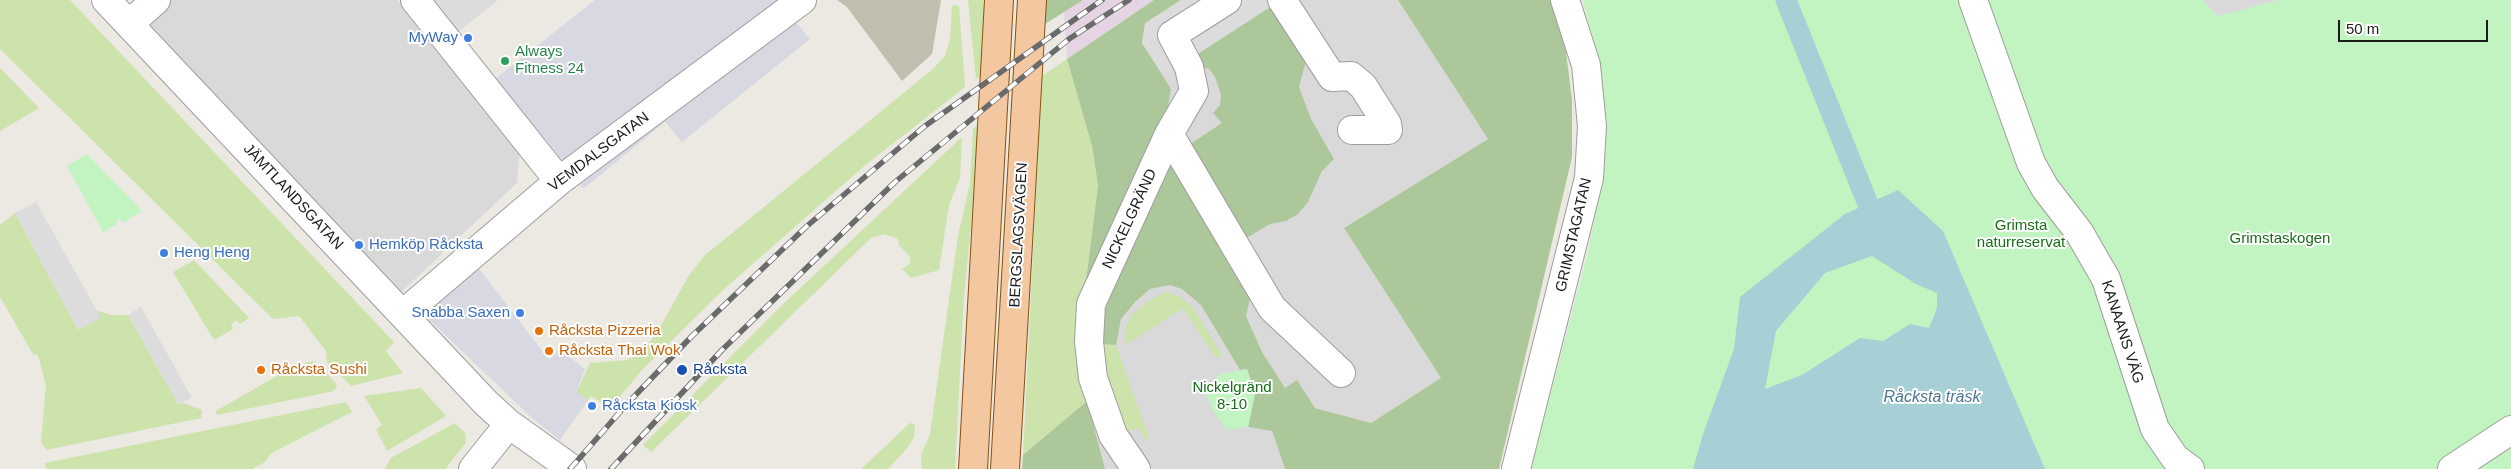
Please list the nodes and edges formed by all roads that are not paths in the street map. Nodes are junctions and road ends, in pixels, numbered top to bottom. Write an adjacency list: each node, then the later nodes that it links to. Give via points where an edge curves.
1 (106, 0): 11 (street, JÄMTLANDSGATAN)
2 (156, 0): 11 (street)
3 (414, 0): 14 (street)
4 (802, 0): 14 (street, VEMDALSGATAN)
5 (999, 0): 21 (main road)
6 (1032, 0): 22 (main road, BERGSLAGSVÄGEN)
7 (1227, 0): 13 (street, NICKELGRÄND, via 1172,35 1189,67 1194,92)
8 (1282, 0): 12 (street, via 1332,77 1351,76 1363,86 1383,116 1388,130)
9 (1565, 0): 24 (street, GRIMSTAGATAN, via 1586,65 1592,126 1589,178)
10 (1973, 0): 25 (street, KANAANS VÄG, via 2031,163 2044,188 2079,232 2106,279 2155,430 2175,458)
11 (129, 24): 15 (street, JÄMTLANDSGATAN)
12 (1352, 130)
13 (1170, 134): 16 (street, via 1272,308); 23 (street, NICKELGRÄND, via 1091,304 1092,378 1113,435)
14 (559, 181): 15 (street, VEMDALSGATAN)
15 (403, 314): 17 (street, JÄMTLANDSGATAN)
16 (1341, 372)
17 (509, 424): 19 (street); 20 (street, JÄMTLANDSGATAN)
18 (2511, 430): 26 (street)
19 (473, 469)
20 (572, 469)
21 (973, 469)
22 (1005, 469)
23 (1136, 469)
24 (1516, 469)
25 (2190, 469)
26 (2452, 469)

